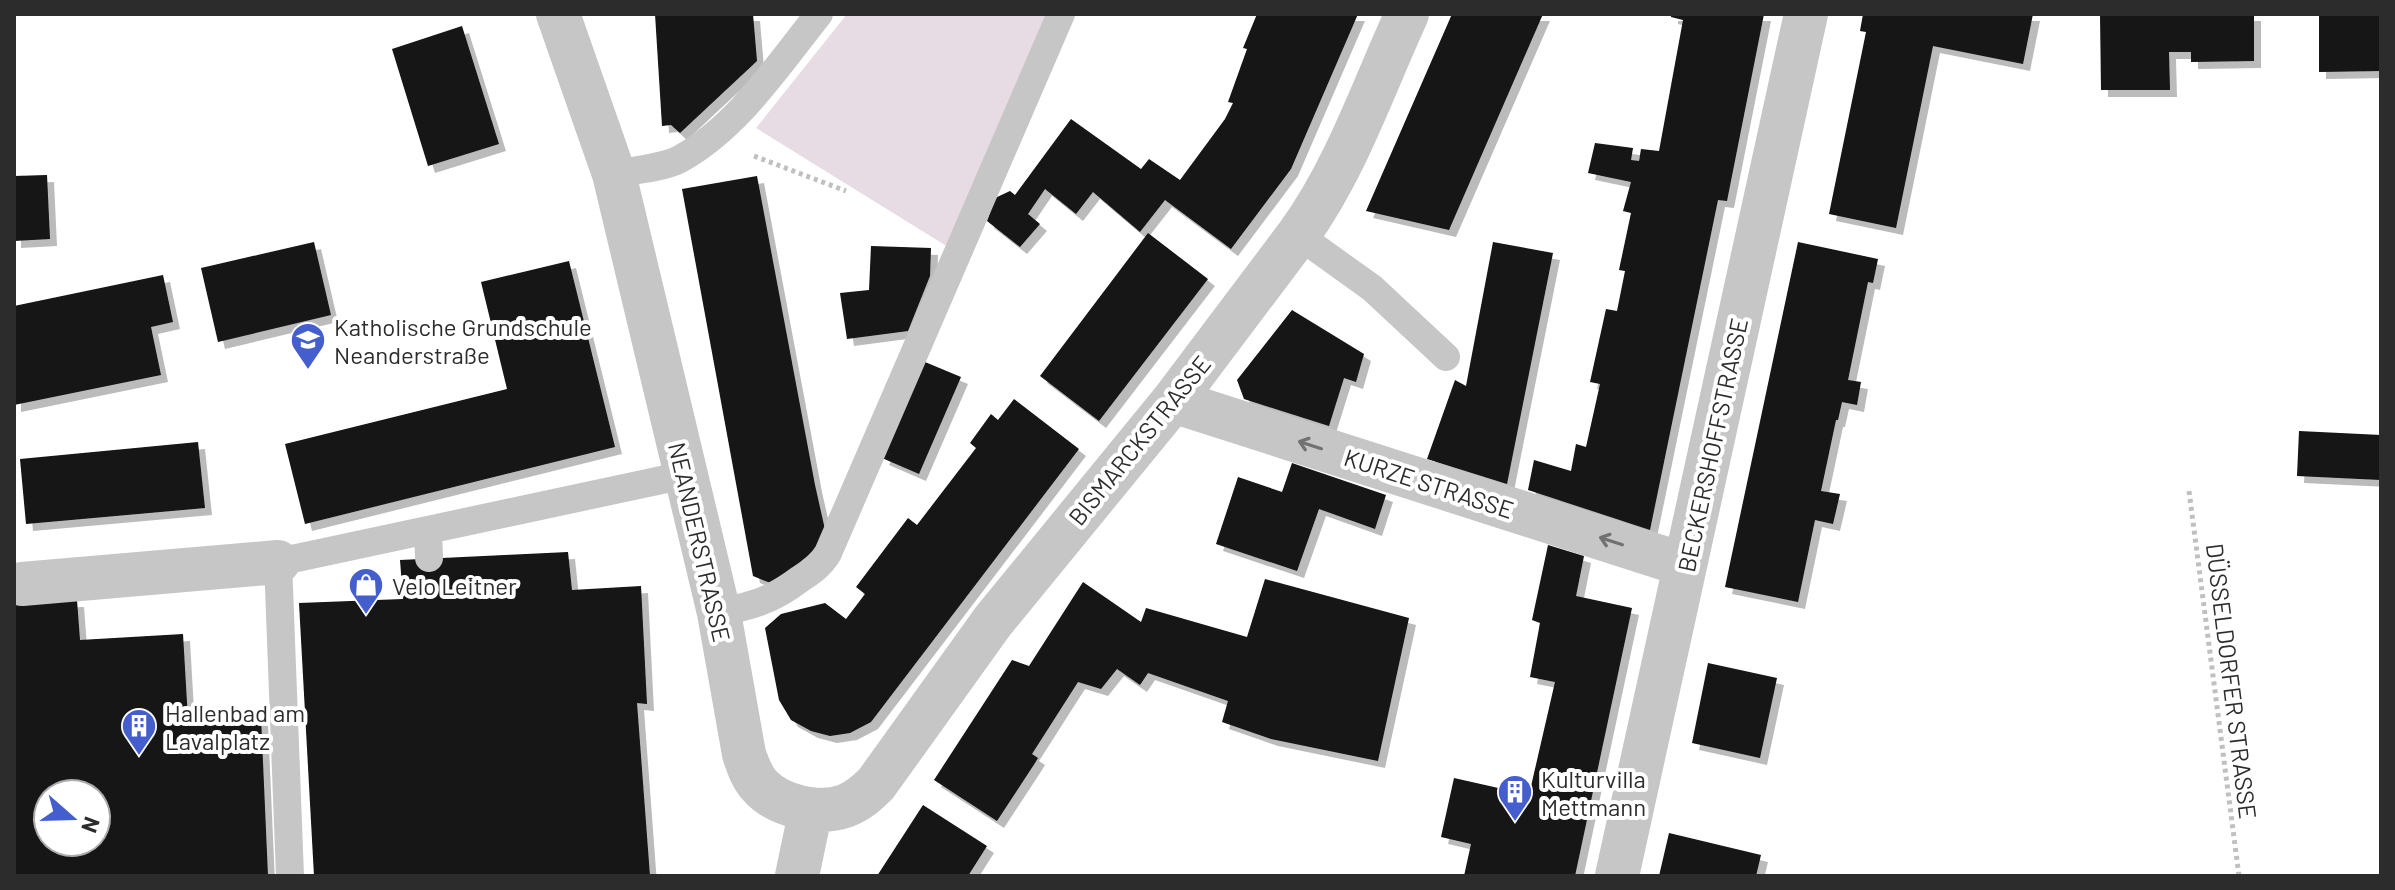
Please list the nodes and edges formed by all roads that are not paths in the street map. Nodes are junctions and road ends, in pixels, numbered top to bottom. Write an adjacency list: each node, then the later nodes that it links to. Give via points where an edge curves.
1 (558, 14): 6 (street, NEANDERSTRASSE)
2 (819, 14): 6 (lane, via 713,137 677,161)
3 (1061, 14): 16 (lane, via 828,553 780,594)
4 (1407, 14): 7 (street, BISMARCKSTRASSE, via 1332,181)
5 (1806, 14): 14 (street, BECKERSHOFFSTRASSE)
6 (614, 174): 10 (street, NEANDERSTRASSE)
7 (1298, 235): 8 (lane, via 1372,288); 9 (street, BISMARCKSTRASSE)
8 (1446, 357)
9 (1173, 401): 14 (street, KURZE STRASSE, one-way to 9); 17 (street, BISMARCKSTRASSE, via 993,621 876,784 844,806)
10 (685, 475): 11 (lane); 16 (street, NEANDERSTRASSE)
11 (428, 530): 12 (lane); 13 (lane)
12 (429, 558)
13 (278, 562): 15 (street); 18 (lane)
14 (1685, 565): 20 (street, BECKERSHOFFSTRASSE)
15 (22, 584)
16 (719, 613): 17 (street, NEANDERSTRASSE, via 752,774 777,798)
17 (811, 809): 19 (street)
18 (290, 876)
19 (797, 876)
20 (1617, 876)

